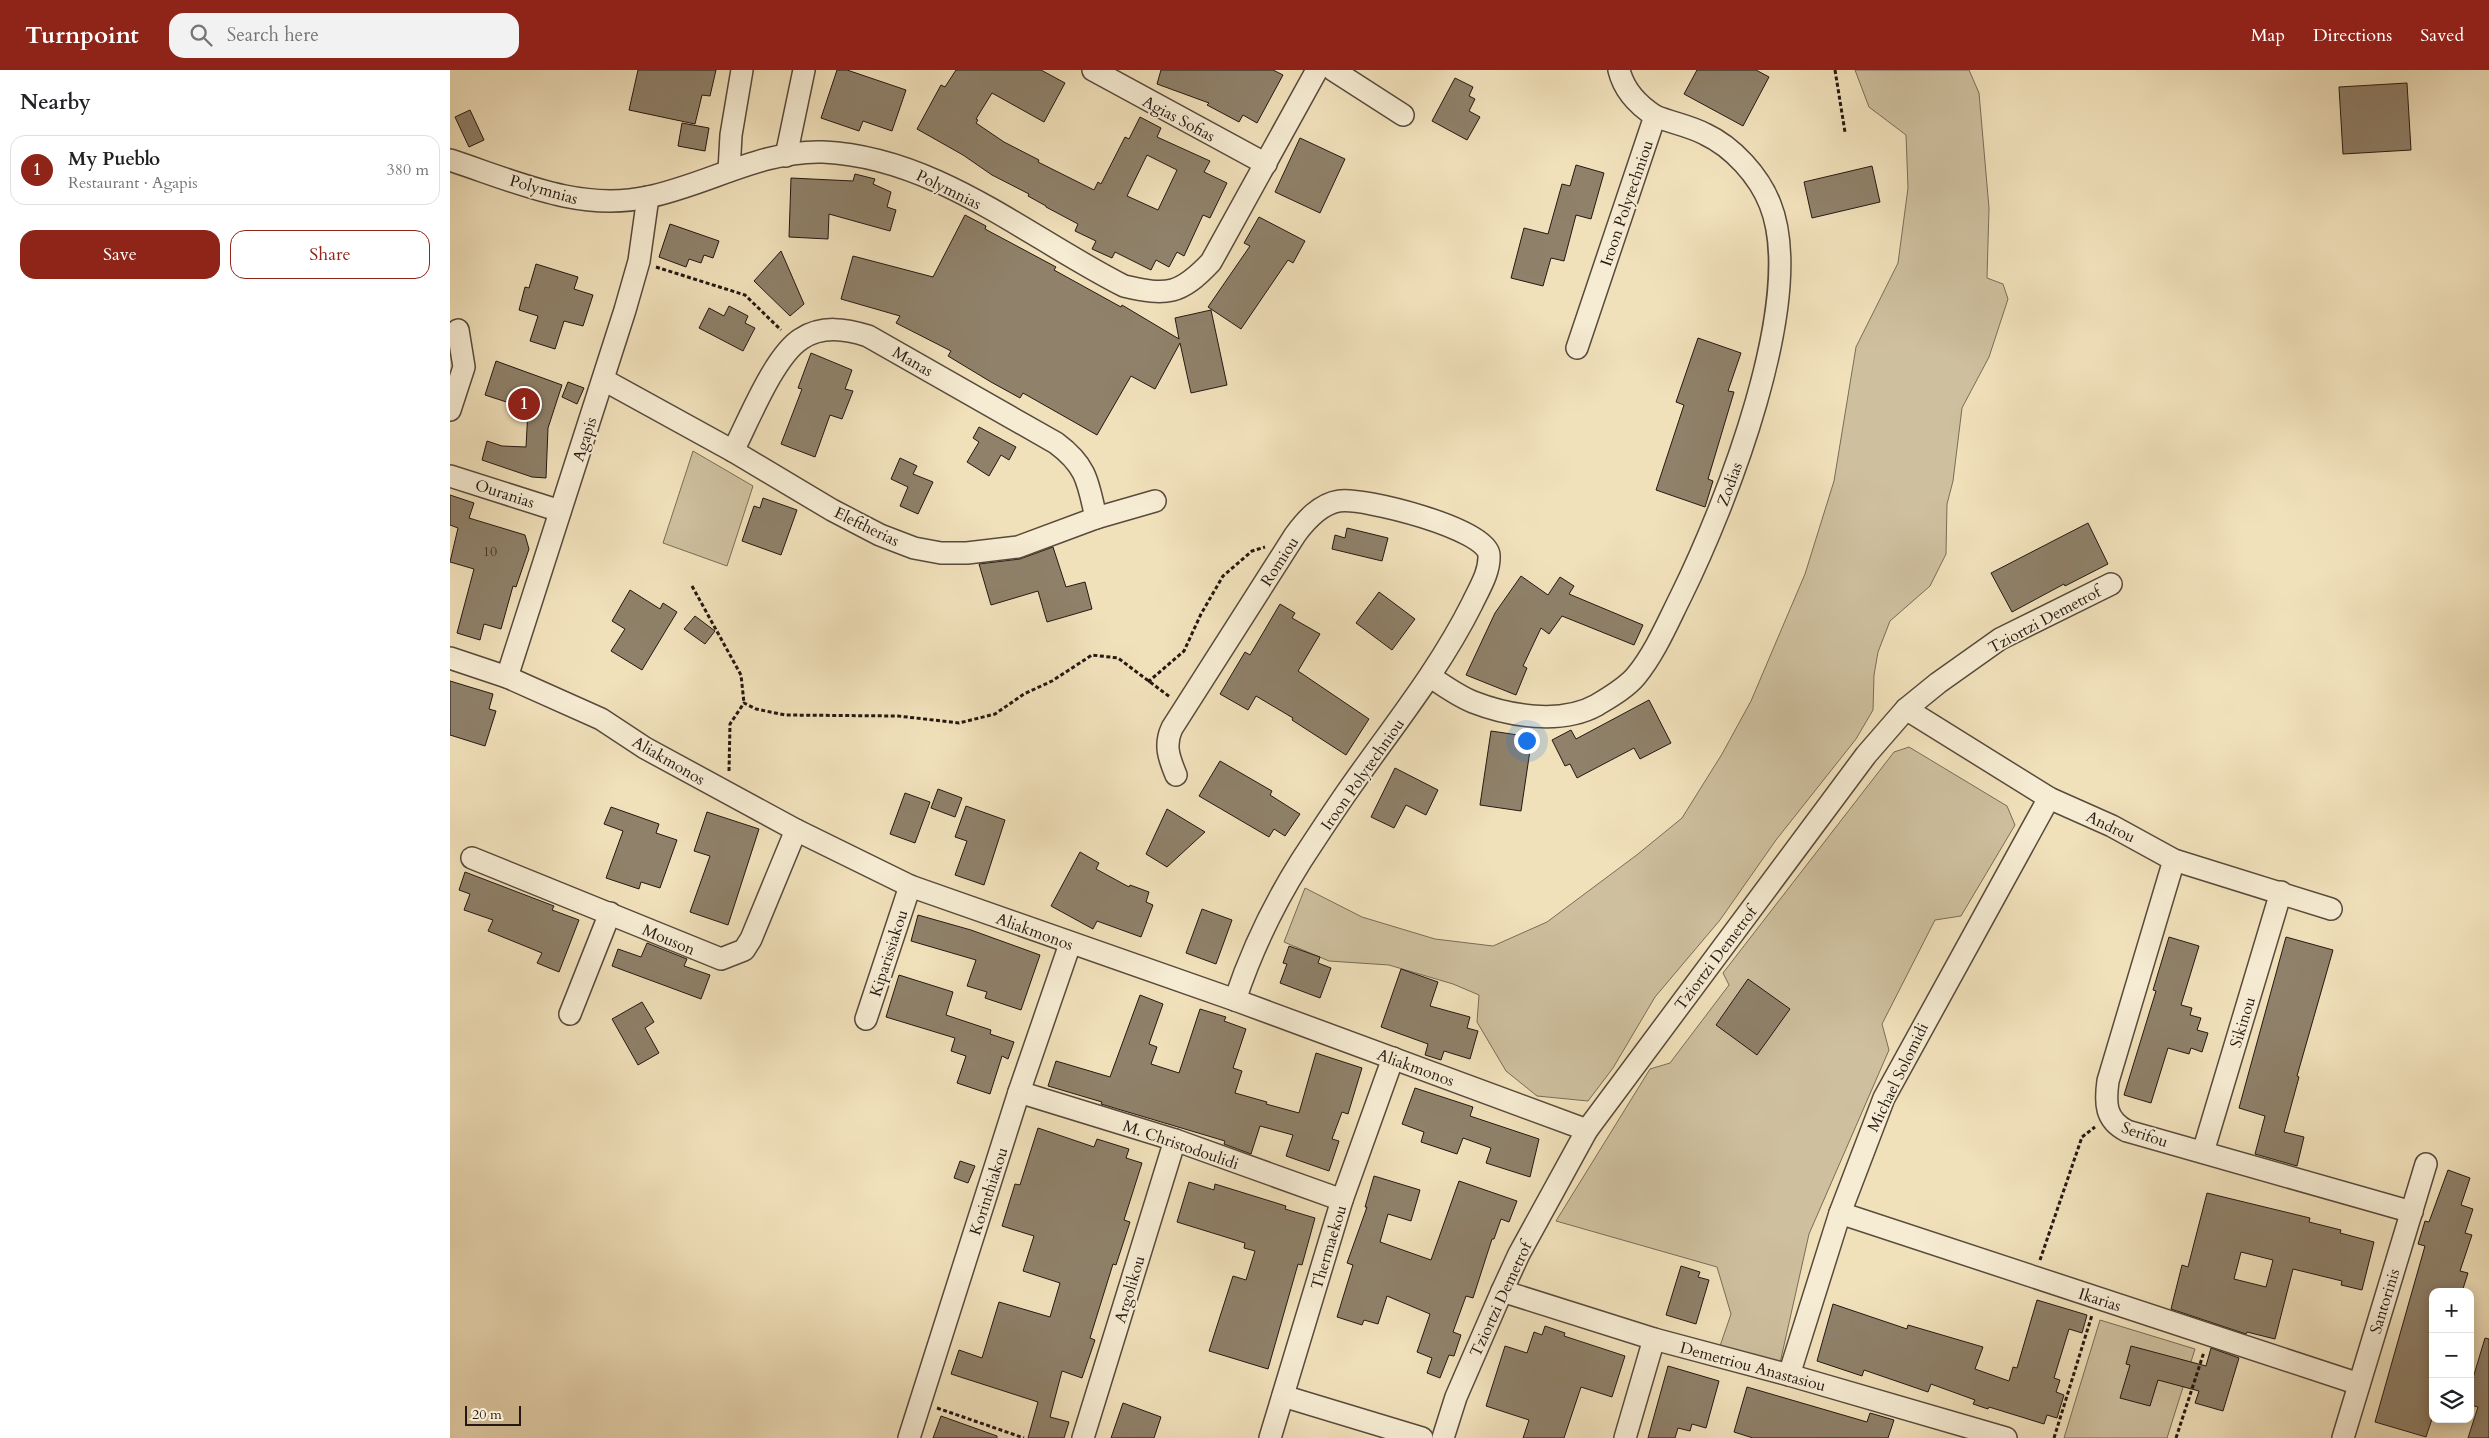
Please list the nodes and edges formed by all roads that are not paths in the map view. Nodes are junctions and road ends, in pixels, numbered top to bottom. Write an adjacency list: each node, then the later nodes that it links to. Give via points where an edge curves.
1 (742, 70): 13 (street, via 731,135)
2 (804, 70): 10 (street)
3 (1093, 70): 7 (street, Agias Sofias)
4 (1317, 70): 12 (street, Polymnias)
5 (1333, 70): 8 (street)
6 (1619, 70): 9 (street, via 1626,89 1641,107)
7 (1128, 79): 12 (street, Agias Sofias)
8 (1403, 115)
9 (1656, 116): 16 (street, Iroon Polytechniou); 28 (street, Zodias, via 1705,134 1737,156 1769,202 1780,237 1779,284 1768,351 1721,507 1694,570 1652,652 1635,677 1595,706 1553,716 1507,712 1470,701)
10 (786, 156): 12 (street, Polymnias, via 824,152 907,169 958,191 1098,273 1124,286 1151,292 1171,292 1193,281 1211,262); 13 (street, Polymnias)
11 (450, 160): 14 (street, Polymnias, via 565,198 601,201)
12 (1266, 164)
13 (729, 171): 14 (street, Polymnias)
14 (648, 197): 17 (street, Agapis, via 639,261)
15 (458, 330): 18 (street, via 464,367)
16 (1577, 348)
17 (604, 380): 19 (street, Eleftherias); 22 (street, Agapis)
18 (450, 410)
19 (734, 451): 23 (street, Eleftherias, via 880,535 914,548 941,553 989,552 1018,547); 23 (street, Manas, via 788,351 813,333 850,330 868,336 1072,455 1088,483)
20 (450, 476): 22 (street, Ouranias)
21 (1156, 501): 23 (street, Eleftherias)
22 (560, 511): 27 (street, Agapis)
23 (1096, 518)
24 (1488, 549): 28 (street, Iroon Polytechniou, via 1488,567 1483,582); 30 (street, Romiou, via 1471,535 1391,508 1349,501 1333,502 1320,508 1302,525 1184,708 1167,741)
25 (2110, 584): 29 (street, Tziortzi Demetrof, via 2000,639)
26 (450, 658): 27 (street, Aliakmonos)
27 (507, 677): 32 (street, Aliakmonos, via 601,719 645,748)
28 (1431, 677): 40 (street, Iroon Polytechniou, via 1346,793 1280,895 1250,954)
29 (1906, 709): 31 (street, Androu); 45 (street, Tziortzi Demetrof, via 1866,755)
30 (1176, 775)
31 (2049, 798): 34 (street, Androu, via 2112,826); 51 (street, Michael Solomidi, via 1888,1090)
32 (796, 830): 35 (street, Aliakmonos); 38 (street, Mouson, via 751,939 736,955 721,959 709,956)
33 (472, 858): 38 (street, Mouson)
34 (2174, 860): 36 (street, Androu); 47 (street, Serifou, via 2108,1081 2106,1108 2119,1127 2127,1131)
35 (910, 886): 39 (street, Aliakmonos); 42 (street, Kiparissiakou)
36 (2281, 892): 37 (street, Androu); 47 (street, Sikinou)
37 (2331, 909)
38 (610, 913): 41 (street)
39 (1070, 944): 40 (street, Aliakmonos); 44 (street, Korinthiakou)
40 (1234, 1000): 43 (street, Aliakmonos)
41 (570, 1014)
42 (866, 1019)
43 (1393, 1058): 45 (street, Aliakmonos); 49 (street, Thermaekou)
44 (1020, 1092): 46 (street, M. Christodoulidi); 58 (street, Korinthiakou)
45 (1587, 1130): 52 (street, Tziortzi Demetrof, via 1518,1254)
46 (1175, 1140): 49 (street, M. Christodoulidi); 59 (street, Argolikou)
47 (2203, 1152): 50 (street, Serifou)
48 (2426, 1164): 50 (street, Santorinis)
49 (1342, 1200): 56 (street, Thermaekou)
50 (2412, 1212): 55 (street, Santorinis)
51 (1840, 1213): 54 (street, Michael Solomidi); 55 (street, Ikarias)
52 (1502, 1291): 53 (street, Demetriou Anastasiou); 62 (street, Tziortzi Demetrof, via 1456,1397)
53 (1654, 1340): 54 (street, Demetriou Anastasiou); 63 (street)
54 (1789, 1375): 57 (street, Demetriou Anastasiou)
55 (2359, 1384): 65 (street, Santorinis)
56 (1283, 1396): 60 (street, Thermaekou); 61 (street)
57 (1940, 1429): 64 (street, Demetriou Anastasiou)
58 (909, 1438)
59 (1083, 1438)
60 (1270, 1438)
61 (1422, 1438)
62 (1443, 1438)
63 (1625, 1438)
64 (2006, 1438)
65 (2343, 1438)

